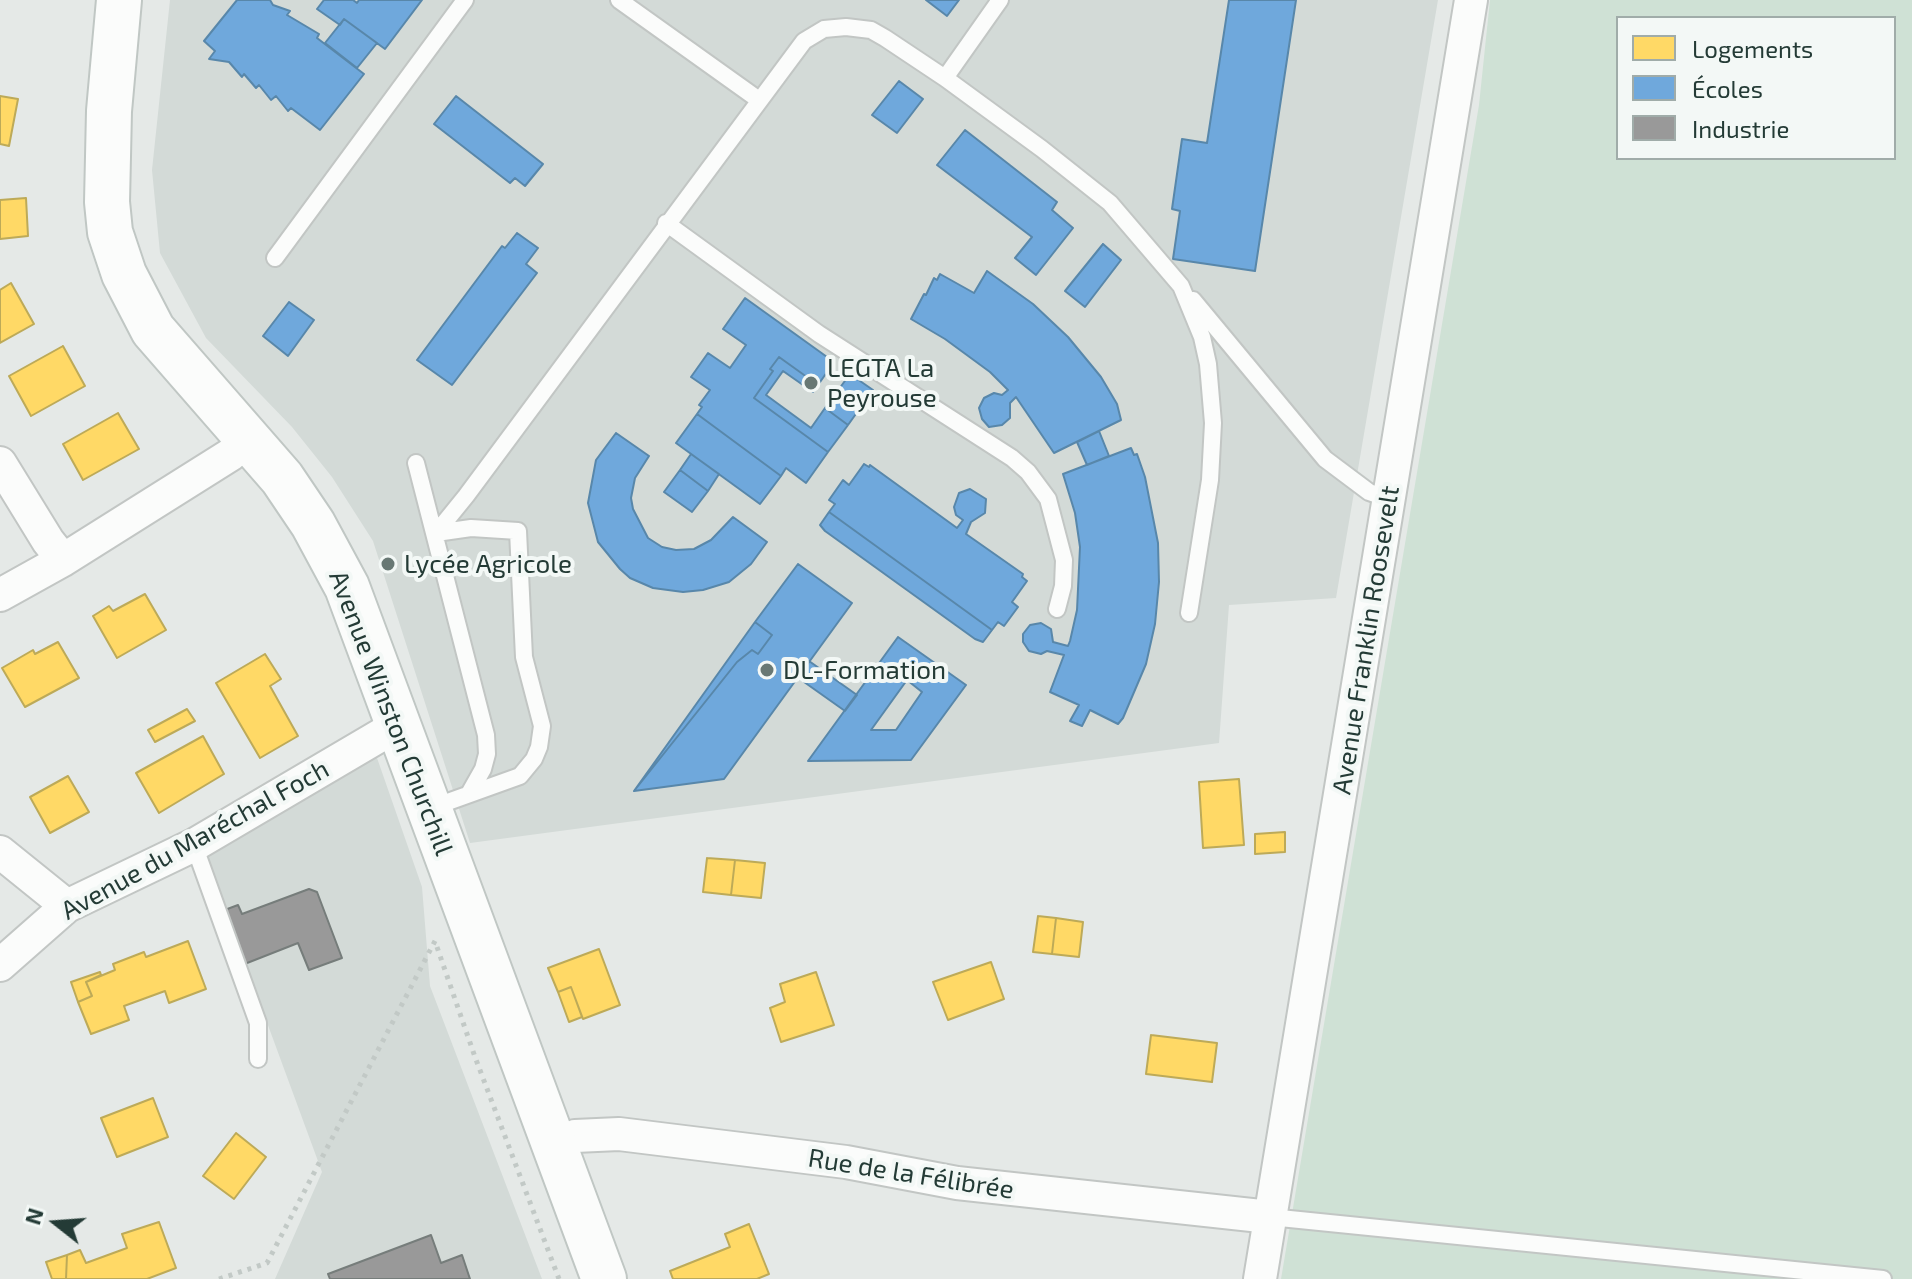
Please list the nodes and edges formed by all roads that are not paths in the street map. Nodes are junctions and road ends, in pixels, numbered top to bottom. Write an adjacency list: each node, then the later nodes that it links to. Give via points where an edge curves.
1 (119, 0): 11 (main road, Avenue Winston Churchill, via 109,111 110,232 124,274 153,330)
2 (465, 0): 9 (lane)
3 (619, 0): 7 (lane)
4 (1000, 0): 6 (lane)
5 (1471, 0): 14 (street, Avenue Franklin Roosevelt)
6 (945, 78): 7 (lane, via 871,30 824,29 804,41); 10 (lane, via 1110,203)
7 (759, 100): 8 (lane)
8 (666, 223): 15 (lane); 18 (lane, via 819,334 1028,472 1048,499 1064,560)
9 (275, 258)
10 (1181, 286): 14 (lane, via 1325,459 1369,492); 19 (lane, via 1202,337 1213,423 1210,480)
11 (250, 438): 16 (street); 20 (main road, Avenue Winston Churchill, via 313,524 347,587)
12 (0, 463): 16 (street)
13 (416, 463): 15 (lane)
14 (1389, 499): 29 (street, Avenue Franklin Roosevelt)
15 (436, 533): 21 (lane, via 486,735 483,769); 21 (lane, via 471,528 518,531 524,657 542,726 539,747 520,776)
16 (63, 560): 17 (street)
17 (0, 595)
18 (1057, 609)
19 (1189, 613)
20 (398, 725): 22 (main road, Avenue Winston Churchill); 23 (street, Avenue du Maréchal Foch)
21 (470, 792): 22 (lane)
22 (429, 809): 28 (main road, Avenue Winston Churchill)
23 (194, 845): 25 (street, Avenue du Maréchal Foch); 27 (lane, via 258,1023)
24 (0, 852): 25 (street)
25 (67, 906): 26 (street, Avenue du Maréchal Foch)
26 (0, 965)
27 (258, 1059)
28 (553, 1145): 29 (street, Rue de la Félibrée, via 575,1136 619,1134 846,1162 957,1183); 30 (main road, Avenue Winston Churchill)
29 (1270, 1217): 31 (street, Avenue Franklin Roosevelt); 32 (lane)
30 (604, 1279)
31 (1260, 1279)
32 (1883, 1279)

